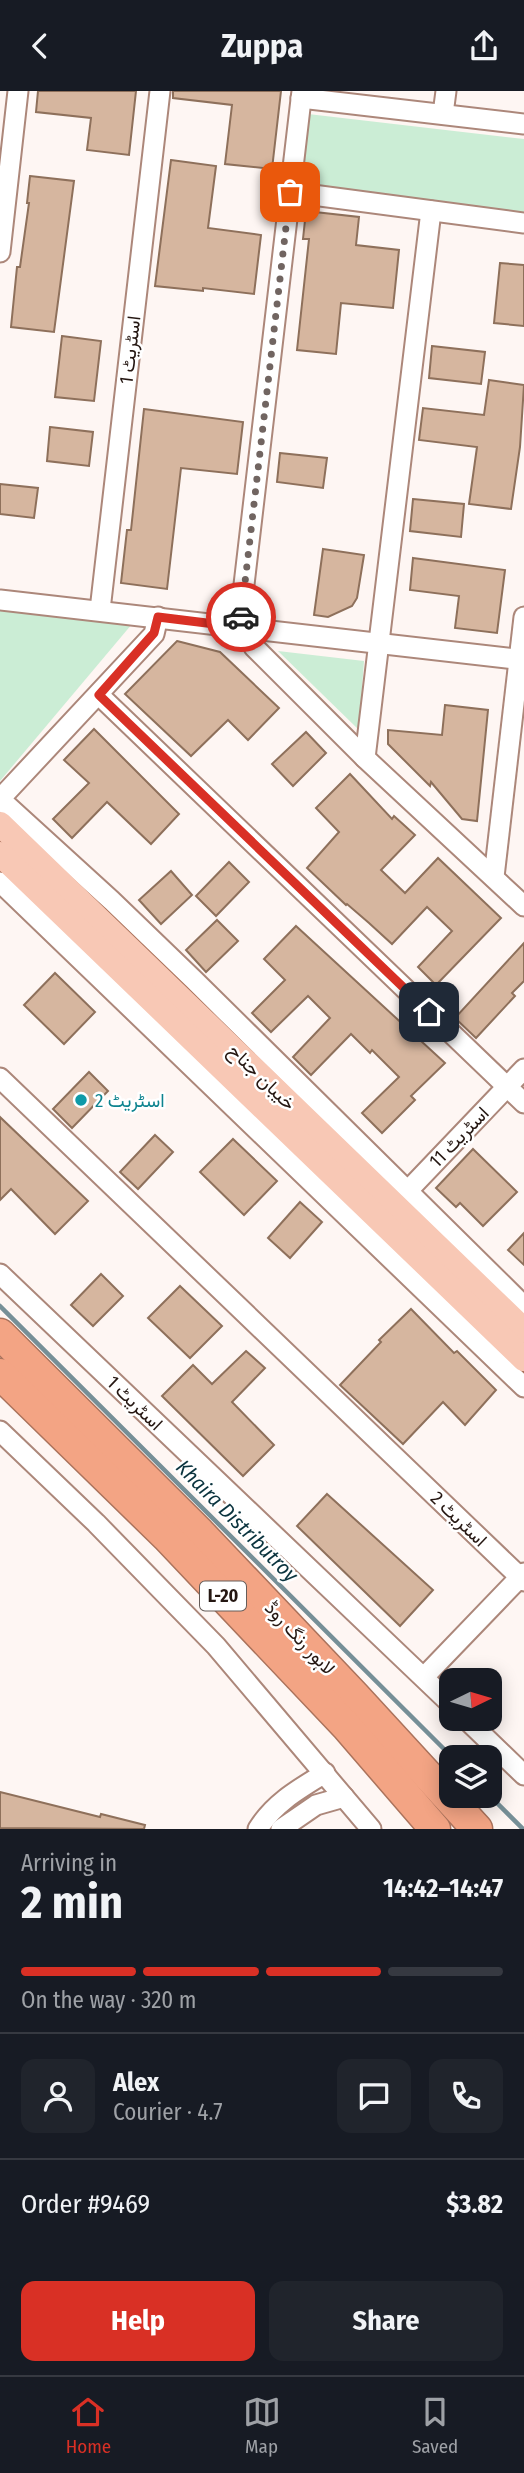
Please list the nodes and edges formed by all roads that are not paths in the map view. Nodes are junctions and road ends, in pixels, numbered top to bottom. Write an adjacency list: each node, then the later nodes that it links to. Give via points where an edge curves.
1 (18, 91): 10 (street)
2 (160, 91): 12 (street, اسٹریٹ 1)
3 (446, 91): 5 (street)
4 (301, 94): 5 (street); 7 (street)
5 (443, 114): 6 (street)
6 (524, 124)
7 (290, 192): 8 (street); 15 (street)
8 (431, 211): 9 (street); 16 (street)
9 (524, 223)
10 (0, 252)
11 (0, 600): 12 (street)
12 (100, 610): 13 (street)
13 (158, 617): 15 (street); 18 (street, via 154,633)
14 (524, 617): 17 (street)
15 (245, 627): 16 (street); 19 (street, via 254,646)
16 (380, 642): 17 (street); 19 (street)
17 (522, 660): 23 (street)
18 (99, 695): 20 (street); 28 (street)
19 (365, 758): 23 (street)
20 (0, 799): 30 (street, via 194,980)
21 (0, 824): 30 (main road, خیبان جناح)
22 (0, 854): 35 (main road, خیبان جناح)
23 (494, 877): 25 (street)
24 (0, 882): 37 (street)
25 (524, 906)
26 (524, 1069): 28 (street, اسٹریٹ 11)
27 (0, 1078): 39 (street, اسٹریٹ 2)
28 (507, 1087): 29 (street); 30 (street, اسٹریٹ 11)
29 (524, 1103)
30 (400, 1198): 32 (street); 33 (main road, خیبان جناح)
31 (0, 1275): 40 (street, اسٹریٹ 1)
32 (524, 1306)
33 (524, 1331)
34 (0, 1334): 52 (highway, لاہور رنگ روڈ / L-20, via 200,1532)
35 (524, 1359)
36 (0, 1374): 42 (highway, لاہور رنگ روڈ / L-20, via 167,1537)
37 (524, 1387)
38 (0, 1431): 44 (street, via 216,1646)
39 (523, 1578): 40 (street)
40 (424, 1677): 41 (street, اسٹریٹ 1)
41 (439, 1692)
42 (346, 1727): 50 (highway); 51 (highway, لاہور رنگ روڈ / L-20)
43 (478, 1731): 45 (street)
44 (325, 1773): 46 (street); 47 (street, via 269,1811)
45 (524, 1775)
46 (344, 1797): 48 (street, via 316,1805); 49 (street)
47 (258, 1829)
48 (281, 1829)
49 (370, 1829)
50 (410, 1829)
51 (435, 1829)
52 (477, 1829)

